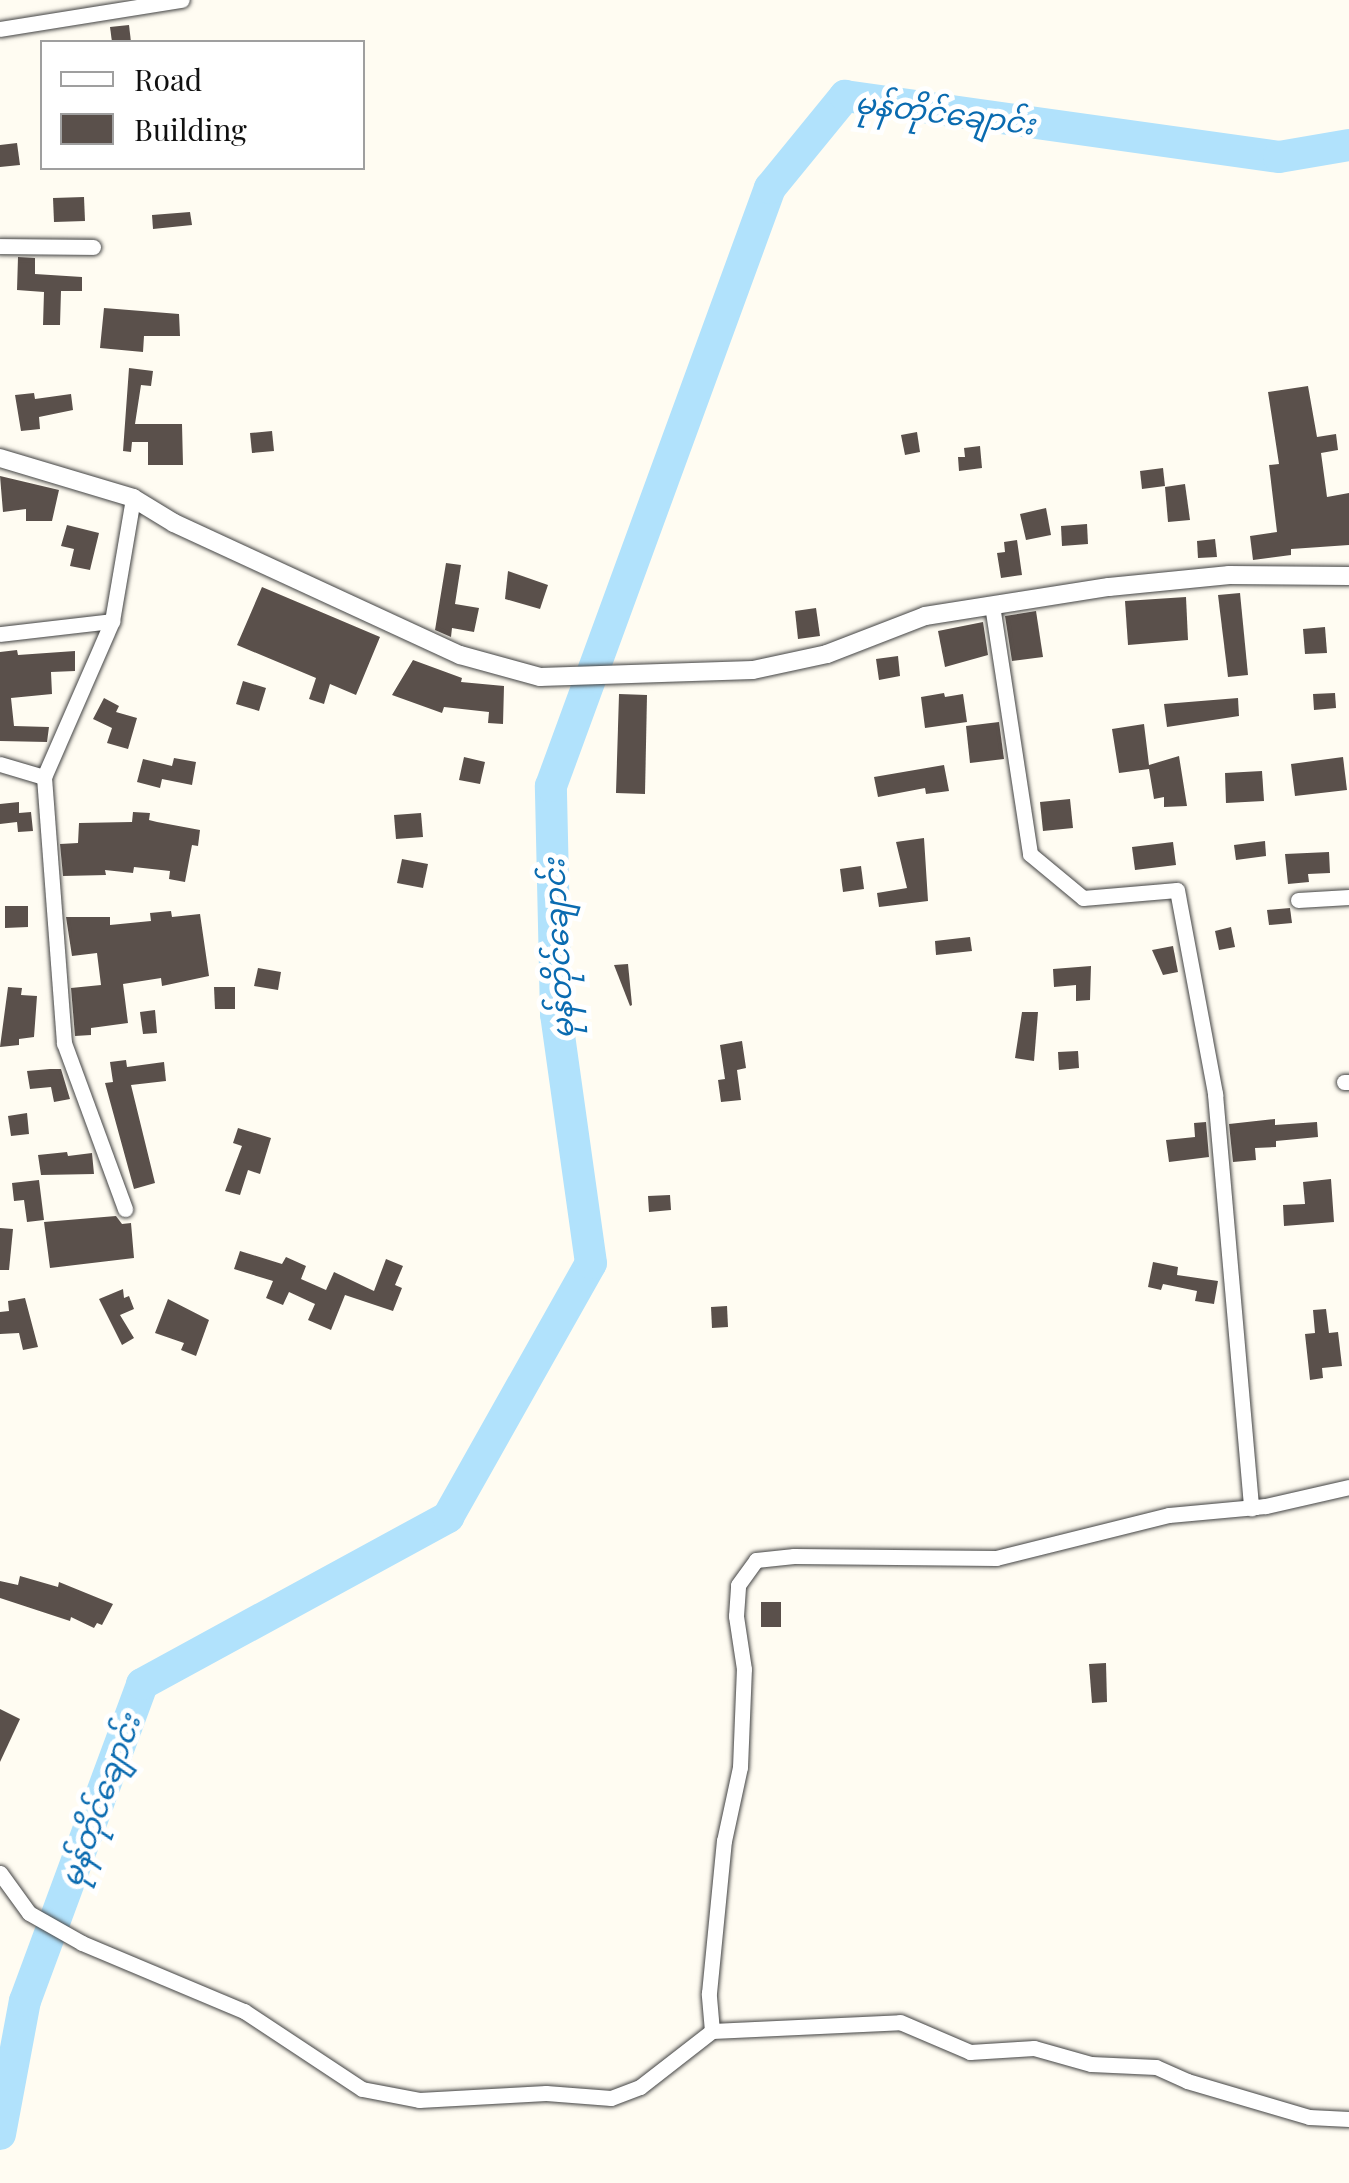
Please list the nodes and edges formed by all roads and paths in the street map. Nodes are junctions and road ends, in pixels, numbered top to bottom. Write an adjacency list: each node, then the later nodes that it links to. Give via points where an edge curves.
1 (182, 0): 2 (street)
2 (0, 29)
3 (0, 246): 4 (street)
4 (93, 247)
5 (0, 458): 6 (street)
6 (133, 498): 8 (street, via 460,654 540,677 754,670 827,654 925,616); 9 (street)
7 (1349, 576): 8 (street, via 1229,575)
8 (992, 605): 17 (street, via 1030,854 1084,898 1177,890 1215,1094)
9 (112, 621): 10 (street); 12 (street)
10 (0, 634)
11 (0, 764): 12 (street)
12 (44, 777): 15 (street, via 64,1043)
13 (1349, 897): 14 (street)
14 (1298, 900)
15 (125, 1209)
16 (1349, 1487): 17 (street)
17 (1252, 1508): 19 (street, via 1169,1515 996,1558 756,1560 738,1585 744,1669 740,1767 720,1883 709,1993)
18 (0, 1873): 19 (street, via 29,1912 82,1943 244,2011 362,2089 419,2100 514,2093 612,2098 640,2087)
19 (712, 2032): 20 (street, via 900,2022 970,2052 1034,2048 1091,2064 1156,2067 1309,2117)
20 (1349, 2119)

